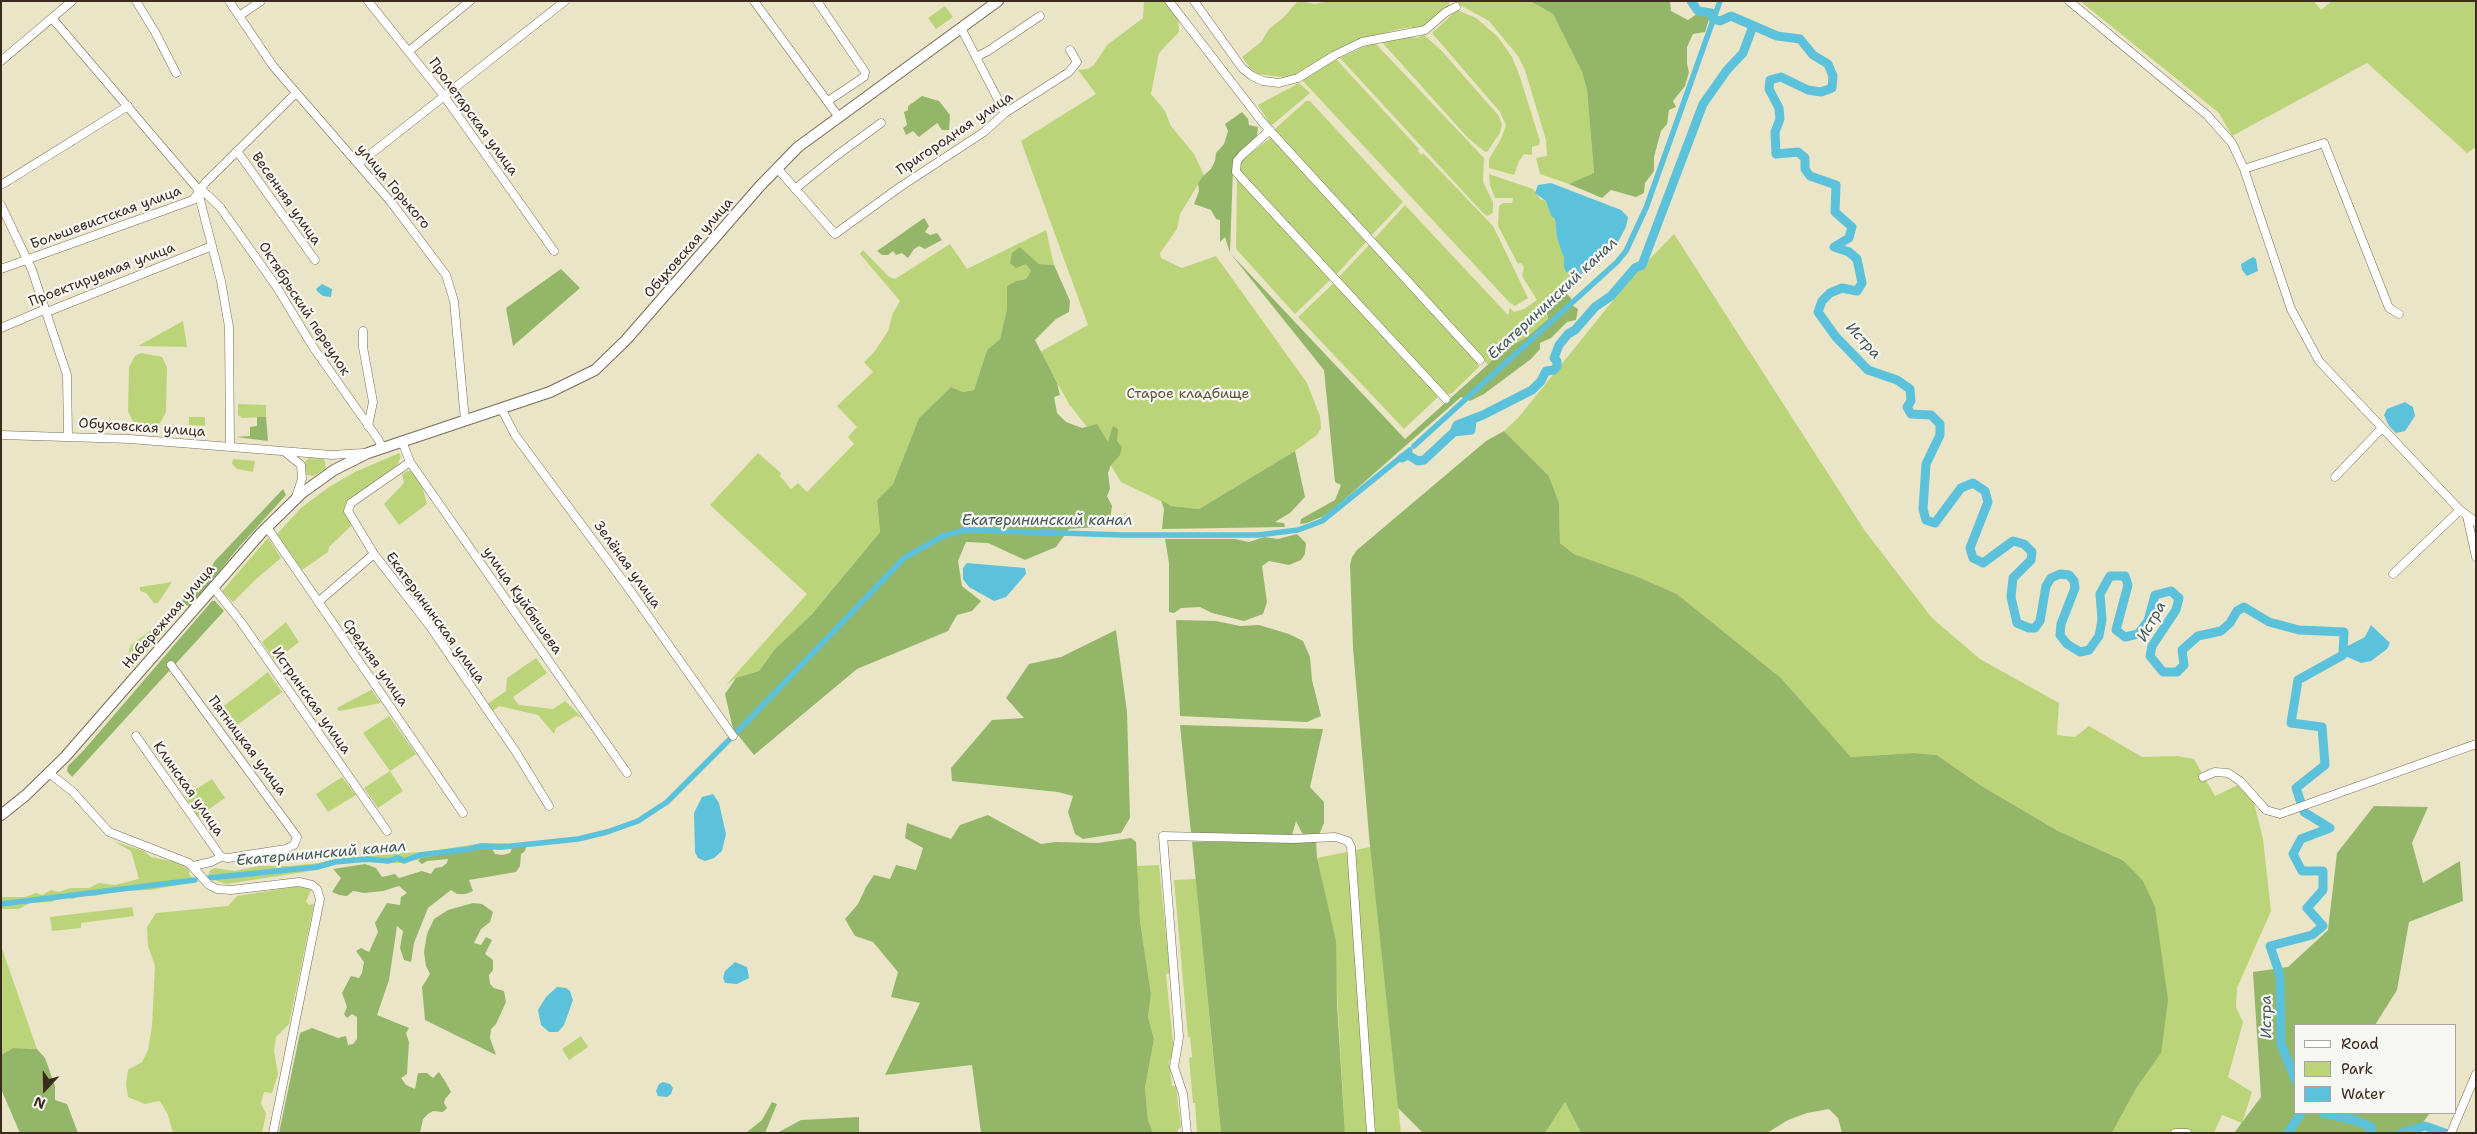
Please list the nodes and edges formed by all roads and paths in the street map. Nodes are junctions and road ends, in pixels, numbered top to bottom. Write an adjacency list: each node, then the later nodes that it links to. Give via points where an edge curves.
1 (72, 1): 17 (street)
2 (136, 1): 23 (street)
3 (229, 1): 15 (street, улица Горького)
4 (261, 1): 15 (street)
5 (470, 1): 20 (street)
6 (565, 1): 25 (street)
7 (754, 1): 26 (street)
8 (817, 1): 26 (street, via 865,72 864,77)
9 (998, 1): 18 (main road, Обуховская улица)
10 (1169, 1): 31 (street)
11 (1194, 1): 14 (street, via 1242,68 1263,81 1280,83 1298,78 1362,42 1426,30)
12 (2069, 1): 35 (street, via 2206,115 2232,142)
13 (368, 2): 20 (street, Пролетарская улица)
14 (1456, 7)
15 (239, 16): 24 (street, улица Горького)
16 (1040, 16): 21 (street)
17 (52, 18): 22 (street); 27 (street, Октябрьский переулок)
18 (961, 28): 21 (street); 29 (main road, Обуховская улица)
19 (1070, 50): 28 (street, Пригородная улица, via 1077,62 1074,69)
20 (409, 51): 25 (street, Пролетарская улица)
21 (976, 57): 28 (street)
22 (1, 61)
23 (176, 73)
24 (295, 94): 32 (street, Большевистская улица); 33 (street, улица Горького)
25 (444, 96): 33 (street); 41 (street, Пролетарская улица)
26 (828, 101): 29 (street)
27 (128, 106): 36 (street); 38 (street, Октябрьский переулок)
28 (1005, 113): 37 (street, Пригородная улица, via 984,132 835,234)
29 (838, 116): 34 (main road, Обуховская улица)
30 (881, 124): 37 (street)
31 (1270, 130): 49 (street); 50 (street, via 1237,161 1236,172)
32 (237, 151): 38 (street, Большевистская улица); 43 (street, Весенняя улица)
33 (358, 164): 52 (street, улица Горького, via 441,266 450,284)
34 (777, 168): 37 (street); 51 (main road, Обуховская улица, via 602,364 560,388)
35 (2244, 169): 46 (street, via 2324,143 2389,308); 54 (street, via 2270,250 2303,335 2319,361)
36 (1, 185)
37 (795, 189)
38 (200, 191): 40 (street); 42 (street, Большевистская улица, via 186,203); 53 (street, Октябрьский переулок, via 220,207)
39 (1, 205): 42 (street)
40 (212, 246): 45 (street, Проектируемая улица); 58 (street, via 229,327)
41 (554, 251)
42 (28, 259): 44 (street, Большевистская улица); 45 (street)
43 (315, 260)
44 (1, 269)
45 (47, 312): 47 (street, Проектируемая улица, via 41,311); 56 (street, via 66,375)
46 (2399, 314)
47 (1, 328)
48 (363, 331): 53 (street, via 373,402)
49 (1480, 360)
50 (1446, 399)
51 (501, 408): 52 (main road, Обуховская улица); 81 (street, Зелёная улица, via 515,435)
52 (466, 420): 57 (main road, Обуховская улица)
53 (368, 426): 59 (street, Октябрьский переулок)
54 (2382, 428): 67 (street); 70 (street)
55 (1, 435): 56 (street, Обуховская улица)
56 (68, 436): 58 (street, Обуховская улица)
57 (402, 441): 59 (main road, Обуховская улица); 64 (street, улица Куйбышева)
58 (230, 446): 60 (street, Обуховская улица)
59 (382, 448): 61 (main road, Обуховская улица)
60 (281, 451): 62 (street, Обуховская улица); 65 (street, via 293,457)
61 (368, 453): 63 (street); 66 (main road, Набережная улица)
62 (311, 454): 63 (street); 65 (street, via 304,457)
63 (320, 454): 66 (street, via 328,459)
64 (410, 462): 74 (street, Екатерининская улица, via 348,507); 84 (street, улица Куйбышева)
65 (302, 469): 68 (street); 69 (street)
66 (334, 470): 68 (main road, Набережная улица)
67 (2334, 477)
68 (316, 482): 69 (main road, Набережная улица)
69 (295, 499): 73 (main road, Набережная улица)
70 (2460, 510): 71 (street); 76 (street)
71 (2467, 516): 72 (street); 75 (street)
72 (2476, 522)
73 (267, 526): 77 (main road, Набережная улица); 78 (street, Средняя улица)
74 (374, 554): 78 (street); 86 (street, Екатерининская улица, via 516,752)
75 (2476, 557)
76 (2393, 574)
77 (213, 587): 83 (main road, Набережная улица); 89 (street, Истринская улица)
78 (318, 602): 87 (street, Средняя улица)
79 (171, 665): 90 (street, Пятницкая улица, via 296,832 296,843 286,849)
80 (136, 736): 90 (street, Клинская улица)
81 (733, 736)
82 (2476, 744): 85 (street, via 2286,813 2274,814 2266,810 2240,781 2228,773 2215,772)
83 (49, 773): 88 (main road, Набережная улица); 91 (street, via 72,791 109,832)
84 (627, 773)
85 (2203, 777)
86 (550, 806)
87 (464, 813)
88 (1, 815)
89 (387, 831)
90 (221, 857): 91 (street)
91 (193, 866): 93 (street, via 212,887 231,890 299,882 312,885 320,894)
92 (2476, 1074): 98 (street)
93 (273, 1133)
94 (1187, 1133): 95 (street, via 1183,1094 1174,1066 1180,1036 1163,836 1335,837 1348,840)
95 (1372, 1133)
96 (2175, 1133): 97 (street)
97 (2187, 1133)
98 (2451, 1133)

